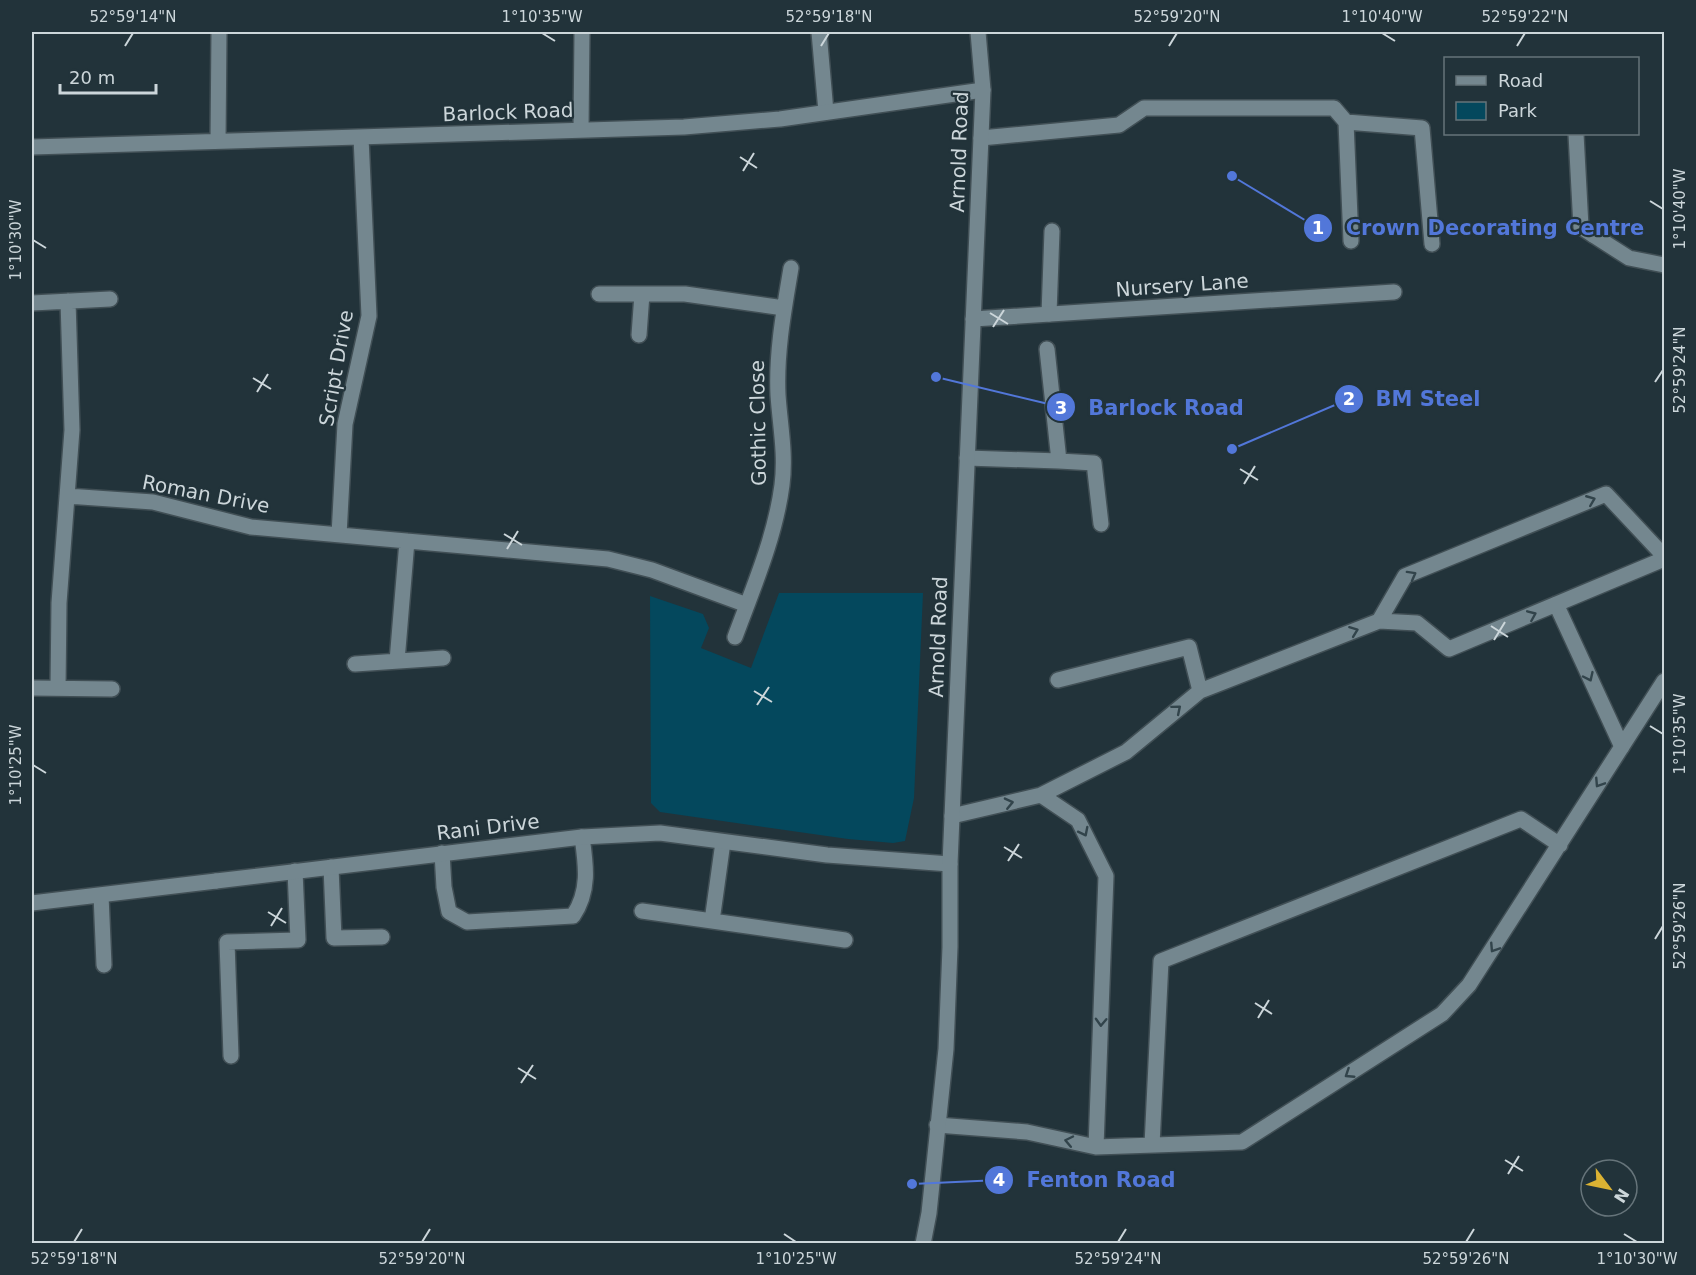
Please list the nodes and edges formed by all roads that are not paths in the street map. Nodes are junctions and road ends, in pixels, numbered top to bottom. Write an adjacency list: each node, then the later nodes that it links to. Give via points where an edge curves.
1 (219, 32): 12 (street)
2 (582, 32): 8 (street)
3 (819, 32): 6 (street)
4 (978, 32): 5 (street, Arnold Road)
5 (983, 90): 6 (street, Barlock Road); 11 (street, Arnold Road)
6 (826, 112): 8 (street, Barlock Road, via 684,127)
7 (1346, 122): 11 (street, via 1334,108 1144,108 1119,125); 15 (street); 16 (street, via 1422,128)
8 (581, 130): 10 (street, Barlock Road)
9 (1576, 135): 17 (street, via 1581,227 1629,258)
10 (362, 137): 12 (street, Barlock Road); 34 (street, Script Drive, via 369,316 345,424)
11 (981, 138): 27 (street, Arnold Road)
12 (218, 141): 13 (street, Barlock Road)
13 (32, 147)
14 (1052, 231): 26 (street)
15 (1351, 241)
16 (1432, 244)
17 (1665, 265)
18 (790, 268): 25 (street, Gothic Close)
19 (1394, 292): 26 (street, Nursery Lane)
20 (599, 294): 21 (street)
21 (642, 294): 25 (street, via 685,294); 28 (street)
22 (110, 299): 23 (street)
23 (68, 301): 24 (street); 32 (street, via 72,430)
24 (32, 303)
25 (784, 308): 38 (street, Gothic Close, via 778,347 784,445 782,483 775,526)
26 (1049, 314): 27 (street, Nursery Lane)
27 (973, 319): 30 (street, Arnold Road)
28 (639, 335)
29 (1047, 349): 31 (street)
30 (967, 458): 31 (street); 52 (street, Arnold Road)
31 (1059, 461): 33 (street, via 1094,463)
32 (67, 496): 34 (street, Roman Drive, via 153,502 251,527); 47 (street)
33 (1101, 524)
34 (339, 535): 35 (street, Roman Drive)
35 (408, 541): 38 (street, Roman Drive, via 608,559 651,570); 42 (street)
36 (1665, 558): 37 (street); 39 (street, one-way to 36, via 1405,576 1606,494)
37 (1556, 604): 39 (street, one-way to 37, via 1417,623 1449,649); 50 (street, one-way to 50)
38 (747, 605): 40 (street, Gothic Close)
39 (1379, 621): 49 (street, one-way to 39)
40 (735, 637)
41 (443, 658): 42 (street)
42 (397, 661): 43 (street)
43 (355, 664)
44 (1058, 680): 49 (street, via 1189,647)
45 (1665, 681): 50 (street)
46 (32, 688): 47 (street)
47 (58, 688): 48 (street)
48 (112, 689)
49 (1200, 691): 51 (street, one-way to 49, via 1126,752)
50 (1622, 747): 55 (street, one-way to 55)
51 (1041, 795): 52 (street, one-way to 51); 70 (street, one-way to 70, via 1078,820 1106,876)
52 (952, 816): 57 (street, Arnold Road)
53 (582, 837): 54 (street, Rani Drive, via 660,833); 56 (street, Rani Drive); 56 (street, via 586,865 583,901 573,915 467,922 449,912)
54 (723, 842): 57 (street, Rani Drive); 63 (street)
55 (1560, 845): 69 (street, one-way to 69, via 1469,985 1442,1014 1242,1142); 69 (street, via 1521,819 1161,961)
56 (442, 853): 58 (street, Rani Drive)
57 (950, 864): 68 (street, Arnold Road, via 946,1049)
58 (331, 867): 59 (street, Rani Drive); 64 (street, via 334,938)
59 (295, 871): 60 (street, Rani Drive); 67 (street, via 298,939 227,942)
60 (101, 895): 61 (street, Rani Drive); 66 (street)
61 (32, 903)
62 (642, 911): 63 (street)
63 (712, 921): 65 (street)
64 (382, 937)
65 (845, 940)
66 (104, 965)
67 (231, 1056)
68 (937, 1125): 70 (street, one-way to 68, via 1027,1132); 71 (street, Arnold Road)
69 (1152, 1145): 70 (street)
70 (1096, 1147)
71 (923, 1244)

